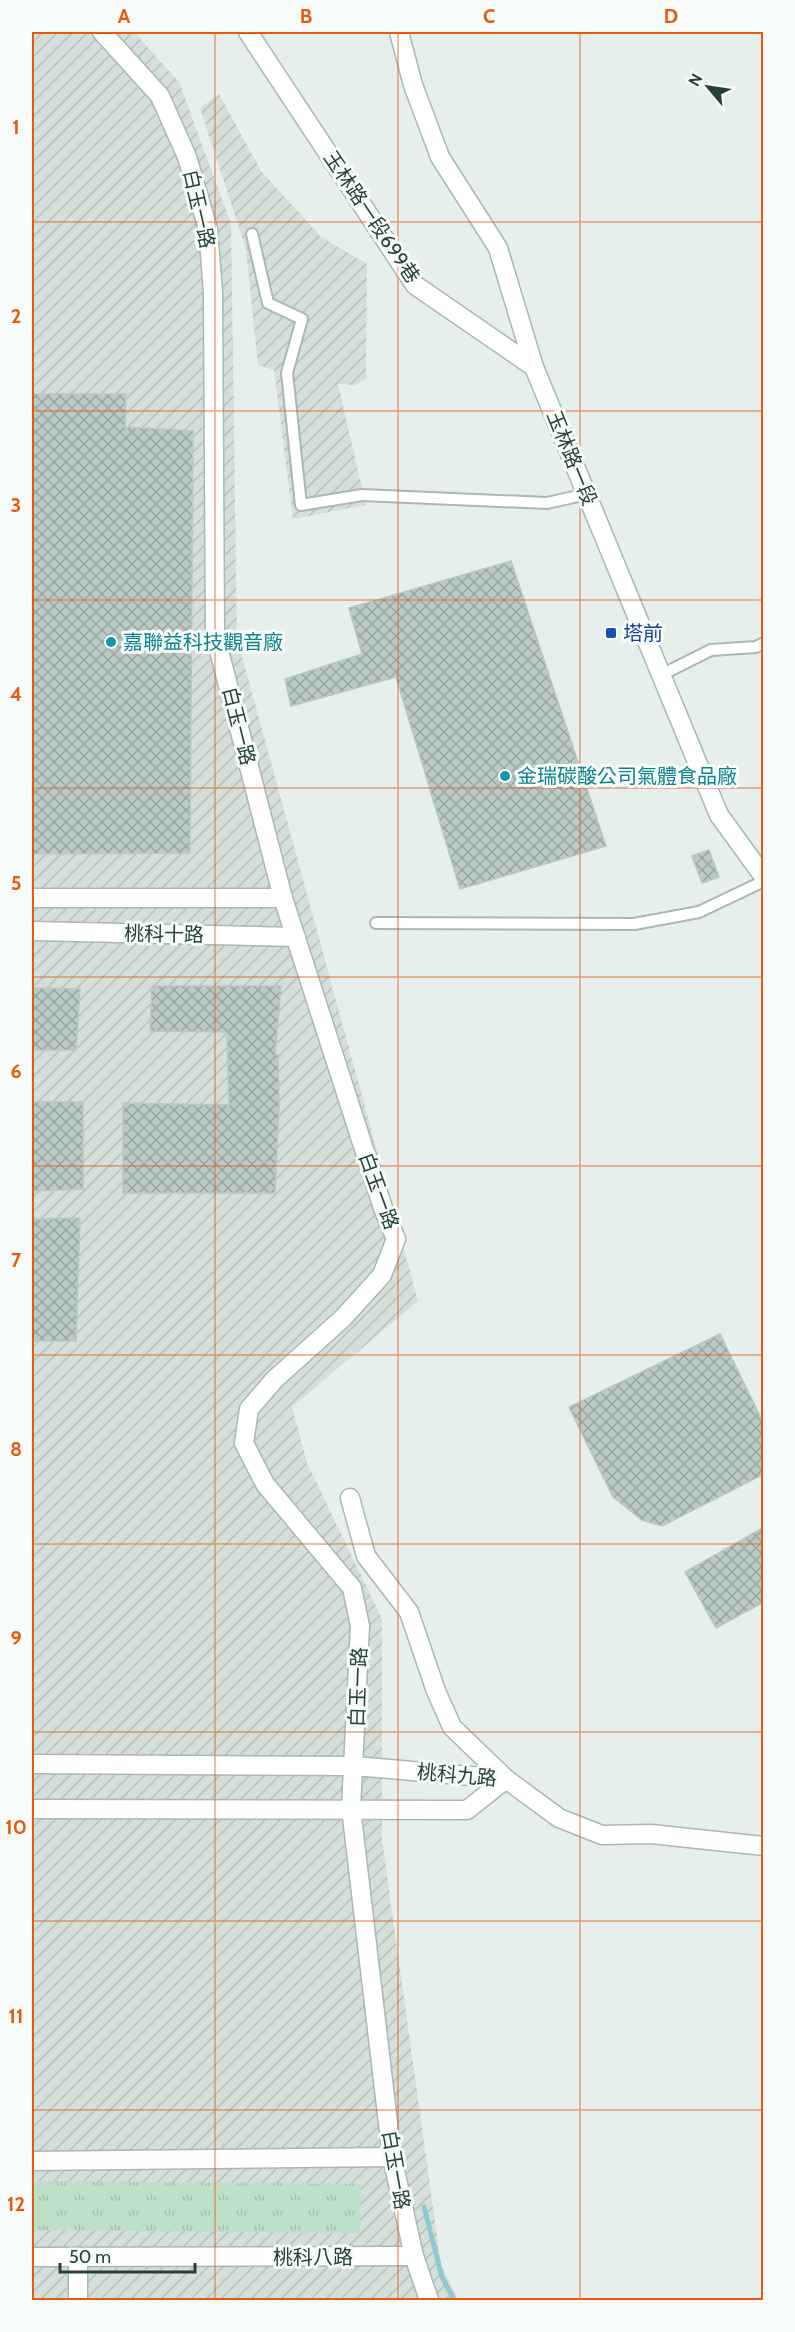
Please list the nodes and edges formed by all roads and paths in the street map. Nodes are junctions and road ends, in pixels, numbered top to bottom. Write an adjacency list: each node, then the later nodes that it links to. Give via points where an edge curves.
1 (102, 32): 11 (street, 白玉一路, via 160,96 187,157 208,229 213,292 215,635)
2 (248, 32): 5 (street, 玉林路一段699巷, via 415,285)
3 (399, 32): 5 (street, 玉林路一段, via 412,85 440,157 498,248)
4 (252, 234): 6 (lane, via 268,303 302,319 287,373 301,505 362,495 548,503)
5 (534, 367): 6 (street, 玉林路一段)
6 (587, 494): 8 (street, 玉林路一段)
7 (764, 643): 8 (lane, via 711,650)
8 (661, 675): 9 (street, 玉林路一段, via 719,815)
9 (764, 879): 12 (lane, via 699,912 634,924)
10 (32, 898): 11 (street, 桃科十路)
11 (283, 898): 14 (street, 白玉一路)
12 (376, 923)
13 (32, 931): 14 (street, 桃科十路)
14 (296, 937): 17 (street, 白玉一路, via 396,1239 382,1275 249,1409 244,1443 265,1484 352,1588 360,1626)
15 (350, 1498): 18 (street, via 366,1556 409,1612 452,1727)
16 (32, 1764): 17 (street, 桃科九路)
17 (354, 1766): 18 (street, 桃科九路); 19 (street, 白玉一路)
18 (506, 1779): 19 (street, 桃科九路, via 467,1809); 21 (street, via 559,1818 602,1835 651,1834)
19 (351, 1808): 20 (street, 桃科九路); 22 (street, 白玉一路)
20 (32, 1809)
21 (764, 1846)
22 (392, 2157): 23 (street); 24 (street, 白玉一路)
23 (32, 2161)
24 (414, 2256): 26 (street, 桃科八路); 28 (street, 白玉一路)
25 (32, 2257): 26 (street, 桃科八路)
26 (78, 2258): 27 (street)
27 (78, 2301)
28 (429, 2301)

